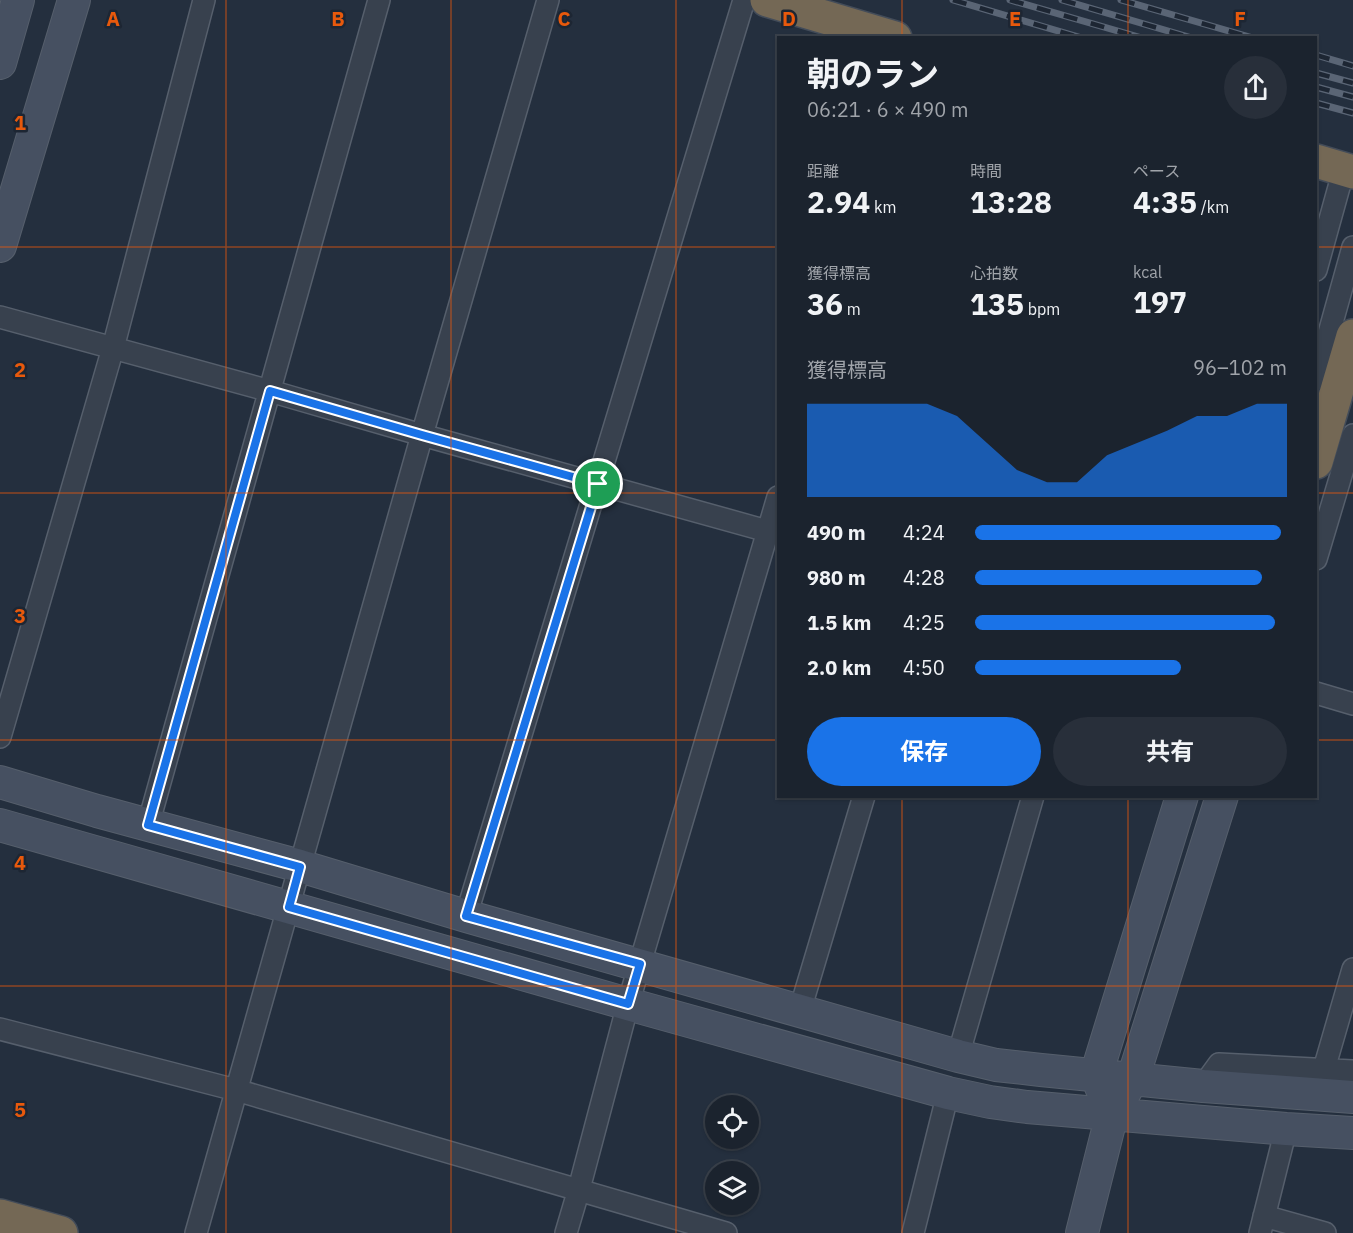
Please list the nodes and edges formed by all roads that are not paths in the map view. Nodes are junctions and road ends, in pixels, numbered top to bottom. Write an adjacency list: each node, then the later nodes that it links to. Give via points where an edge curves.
1 (18, 0): 9 (street)
2 (74, 0): 11 (street)
3 (204, 0): 17 (street)
4 (379, 0): 19 (street)
5 (548, 0): 20 (street)
6 (744, 0): 23 (street)
7 (767, 0): 8 (highway)
8 (888, 36)
9 (0, 63)
10 (1338, 167): 14 (street)
11 (11, 174): 12 (street)
12 (0, 246)
13 (1353, 247): 18 (street)
14 (1317, 265)
15 (0, 317): 17 (street)
16 (1353, 336): 22 (highway)
17 (113, 348): 19 (street); 29 (street)
18 (1317, 376)
19 (270, 391): 20 (street); 36 (street)
20 (422, 435): 23 (street); 37 (street)
21 (1353, 435): 26 (street)
22 (1317, 456)
23 (598, 484): 25 (street); 39 (street)
24 (777, 506): 25 (street)
25 (774, 533): 40 (street)
26 (1317, 556)
27 (1317, 693): 28 (street)
28 (1353, 704)
29 (0, 737)
30 (0, 782): 36 (street)
31 (863, 798): 43 (street)
32 (1032, 798): 45 (street)
33 (1181, 798): 48 (street)
34 (1221, 798): 49 (street)
35 (0, 825): 38 (street)
36 (148, 825): 37 (street)
37 (300, 867): 38 (street); 39 (street)
38 (289, 907): 42 (street); 51 (street)
39 (466, 916): 40 (street)
40 (640, 964): 42 (street); 43 (street)
41 (1353, 969): 46 (street)
42 (628, 1004): 52 (street); 57 (street)
43 (800, 1010): 45 (street)
44 (0, 1029): 51 (street)
45 (958, 1056): 48 (street, via 996,1065)
46 (1324, 1069): 47 (street); 50 (street, via 1219,1064)
47 (1353, 1071)
48 (1096, 1075): 49 (street); 54 (street)
49 (1134, 1078): 50 (street); 54 (street)
50 (1203, 1086): 53 (street)
51 (236, 1090): 57 (street); 61 (street)
52 (948, 1093): 54 (street, via 1027,1107); 64 (street)
53 (1353, 1097)
54 (1112, 1114): 55 (street); 65 (street)
55 (1286, 1129): 56 (street); 59 (street)
56 (1353, 1133)
57 (579, 1190): 62 (street); 63 (street)
58 (0, 1216): 60 (highway)
59 (1262, 1225): 66 (street)
60 (61, 1233)
61 (196, 1233)
62 (566, 1233)
63 (726, 1233)
64 (913, 1233)
65 (1082, 1233)
66 (1325, 1233)

